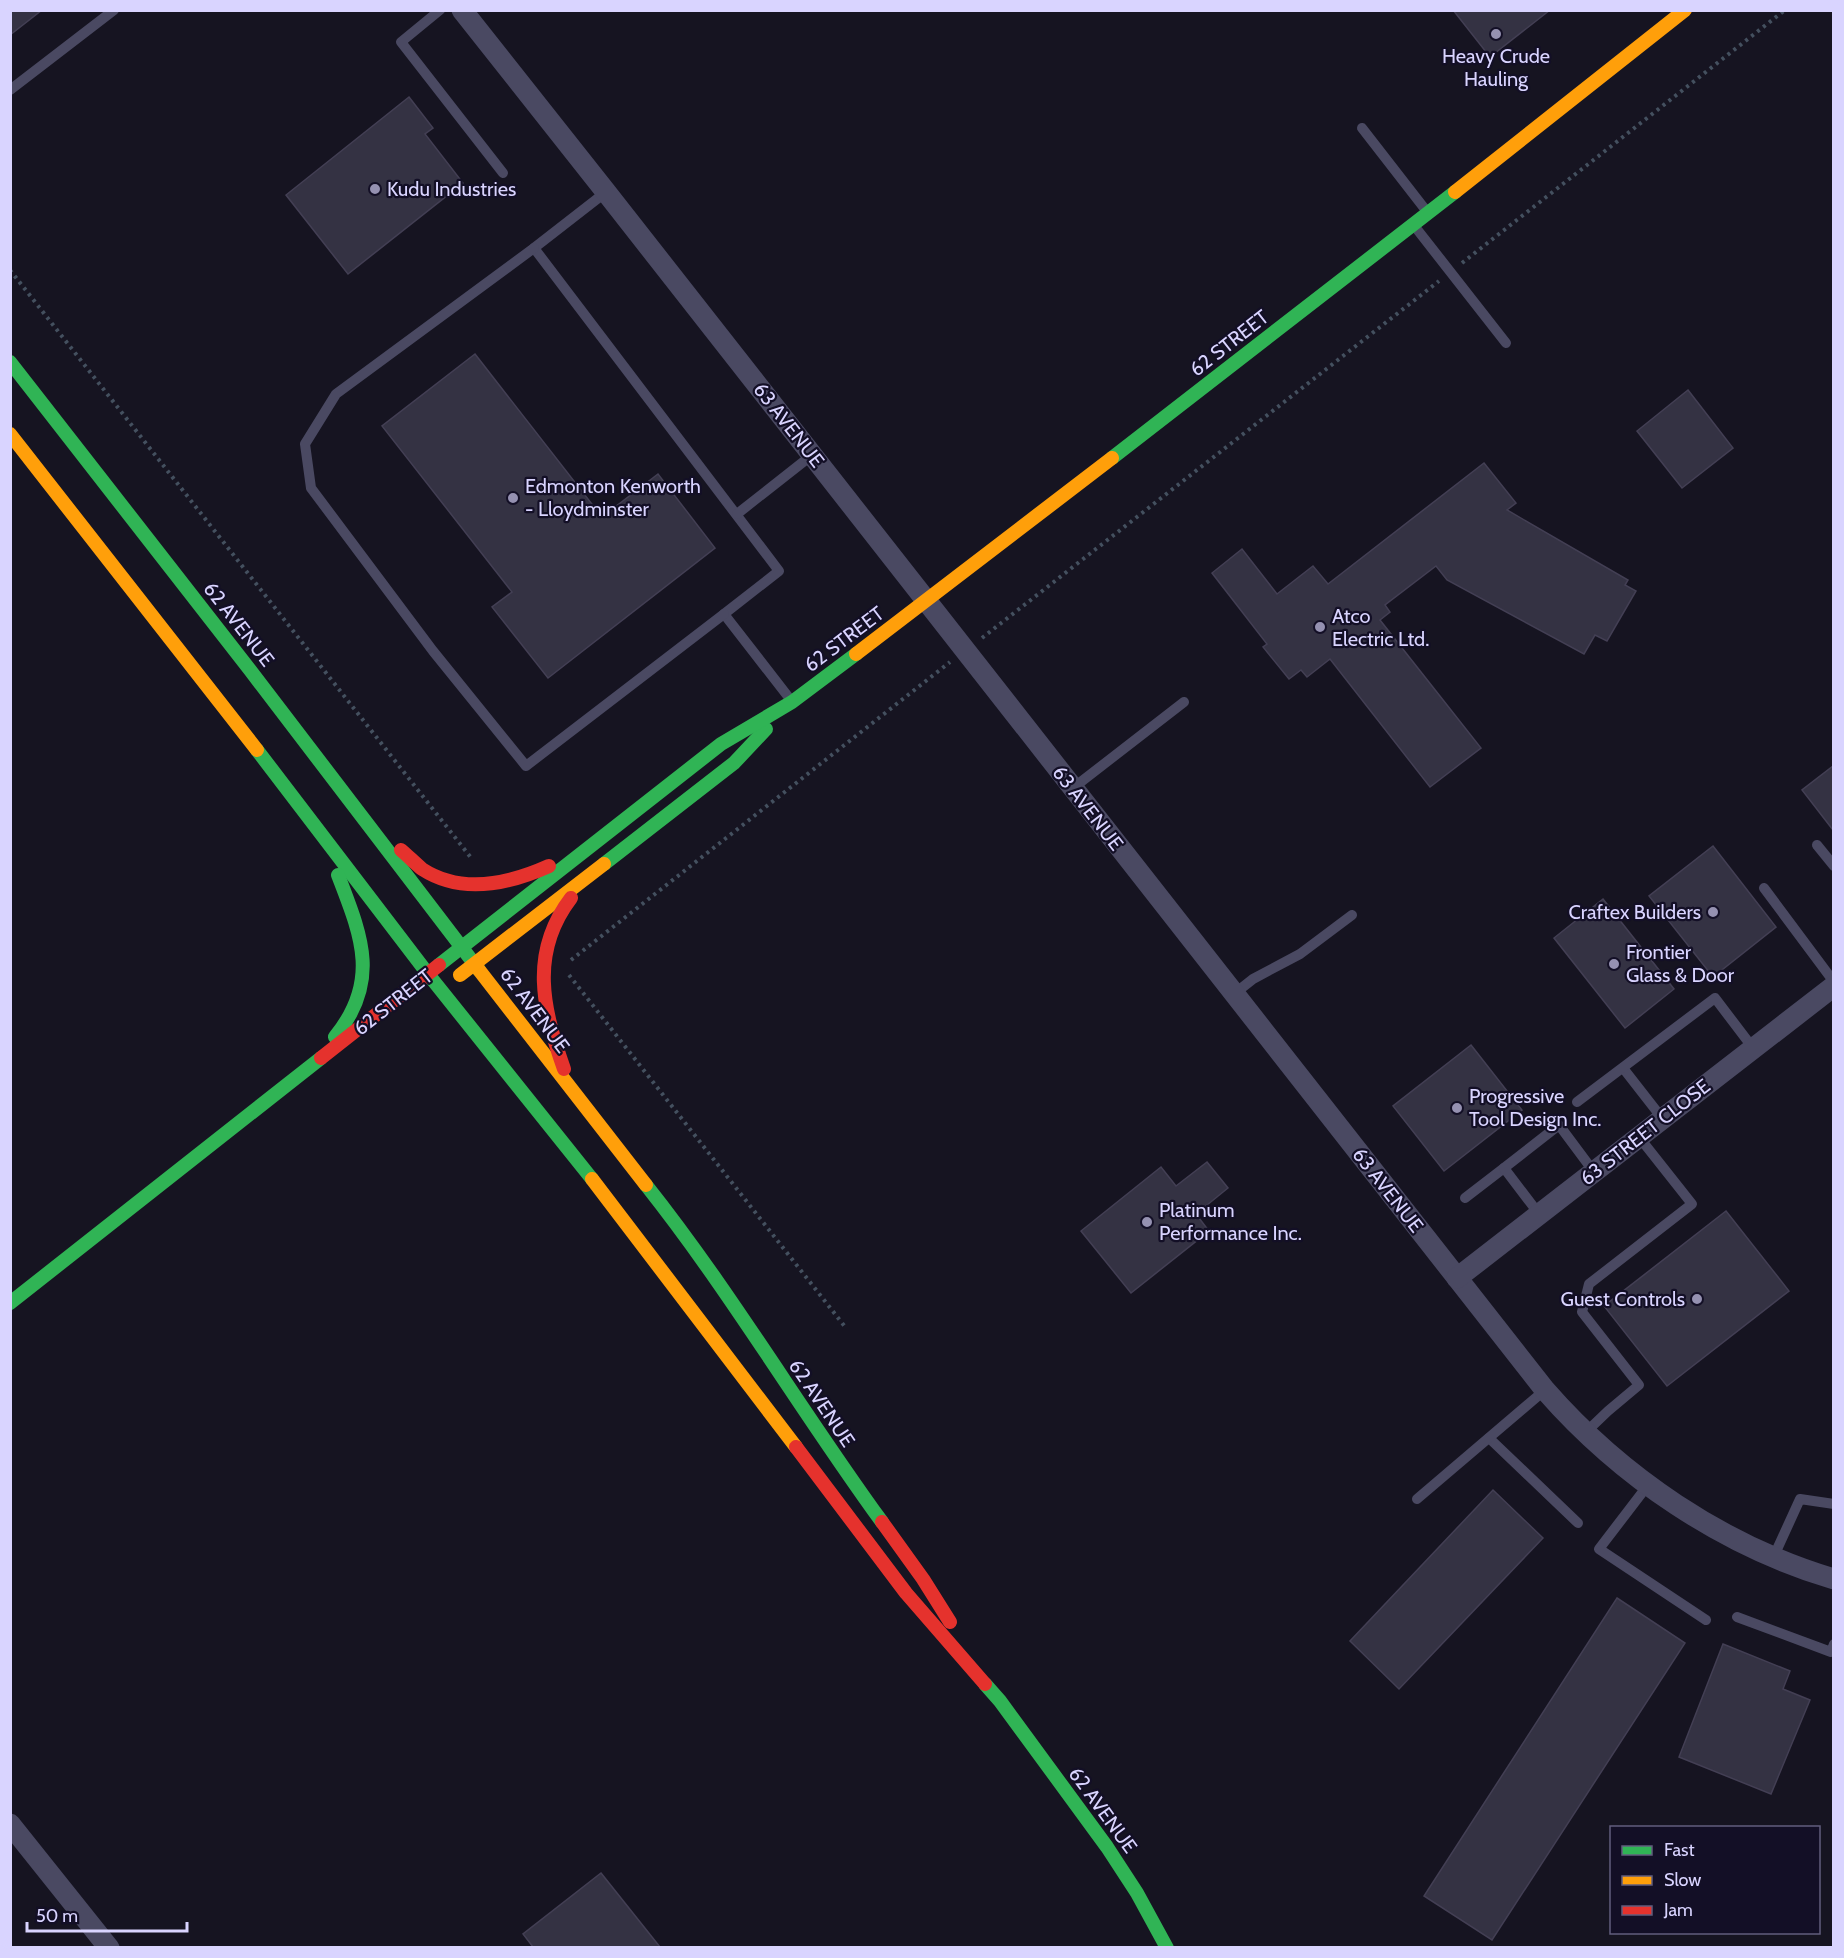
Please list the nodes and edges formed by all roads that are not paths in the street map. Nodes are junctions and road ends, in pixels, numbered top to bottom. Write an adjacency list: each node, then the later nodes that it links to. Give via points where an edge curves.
1 (114, 10): 5 (lane)
2 (440, 10): 7 (lane, via 401,42)
3 (462, 10): 8 (street, 63 AVENUE)
4 (1685, 10): 9 (main road, 62 STREET)
5 (10, 90)
6 (1362, 128): 9 (lane)
7 (503, 173)
8 (606, 192): 11 (lane); 15 (street, 63 AVENUE)
9 (1428, 214): 10 (main road, 62 STREET)
10 (1414, 225): 12 (lane); 17 (main road, 62 STREET)
11 (534, 248): 16 (lane); 18 (lane, via 336,394 305,444 311,488 438,658 526,766)
12 (1506, 343)
13 (10, 362): 22 (main road, 62 AVENUE)
14 (10, 434): 23 (main road, 62 AVENUE)
15 (812, 455): 16 (lane); 17 (street, 63 AVENUE)
16 (737, 514): 18 (lane, via 779,571)
17 (926, 602): 19 (main road, 62 STREET); 21 (street, 63 AVENUE)
18 (724, 614): 19 (lane)
19 (792, 702): 24 (main road, 62 STREET, via 721,744); 27 (main road, 62 STREET, via 734,763)
20 (1184, 702): 21 (lane)
21 (1072, 788): 35 (street, 63 AVENUE)
22 (365, 819): 24 (main road, via 423,870 477,886 525,878); 30 (main road, 62 AVENUE)
23 (325, 841): 32 (main road, 62 AVENUE); 38 (main road, via 358,925 363,959 358,1000 346,1026)
24 (596, 841): 30 (main road, 62 STREET)
25 (1817, 845): 26 (lane)
26 (1833, 866)
27 (589, 876): 31 (main road, 62 STREET); 39 (main road, via 552,927 544,969 551,1028)
28 (1764, 888): 33 (lane)
29 (1352, 915): 35 (lane, via 1300,954)
30 (462, 946): 31 (main road, 62 AVENUE); 32 (main road, 62 STREET)
31 (475, 963): 34 (main road, 62 STREET); 39 (main road, 62 AVENUE)
32 (428, 974): 34 (main road, 62 AVENUE); 38 (main road, 62 STREET)
33 (1833, 984): 36 (street, 63 STREET CLOSE)
34 (436, 993): 61 (main road, 62 AVENUE, via 542,1115 906,1593)
35 (1234, 994): 47 (street, 63 AVENUE)
36 (1753, 1048): 37 (lane, via 1715,998); 41 (street, 63 STREET CLOSE)
37 (1623, 1068): 40 (lane); 41 (lane)
38 (294, 1081): 48 (main road, 62 STREET)
39 (574, 1094): 61 (main road, 62 AVENUE, via 712,1271 844,1470 923,1579)
40 (1577, 1102)
41 (1662, 1118): 42 (street, 63 STREET CLOSE)
42 (1639, 1137): 44 (street, 63 STREET CLOSE); 50 (lane, via 1692,1204 1589,1284 1582,1312 1639,1385)
43 (1504, 1168): 44 (lane, via 1559,1125); 45 (lane); 46 (lane)
44 (1594, 1172): 46 (street, 63 STREET CLOSE)
45 (1465, 1198)
46 (1539, 1214): 47 (street, 63 STREET CLOSE)
47 (1457, 1278): 49 (street, 63 AVENUE)
48 (10, 1303)
49 (1545, 1390): 50 (street, 63 AVENUE); 51 (lane)
50 (1585, 1433): 52 (street, 63 AVENUE)
51 (1489, 1438): 53 (lane); 55 (lane)
52 (1648, 1485): 56 (street, 63 AVENUE, via 1708,1524); 59 (lane, via 1599,1549)
53 (1417, 1499)
54 (1833, 1504): 56 (lane, via 1800,1499)
55 (1578, 1523)
56 (1769, 1554): 57 (street, 63 AVENUE)
57 (1833, 1579)
58 (1737, 1617): 60 (lane)
59 (1706, 1620)
60 (1832, 1649)
61 (1000, 1701): 64 (main road, 62 AVENUE, via 1107,1847)
62 (10, 1824): 63 (street)
63 (109, 1947)
64 (1167, 1947)

